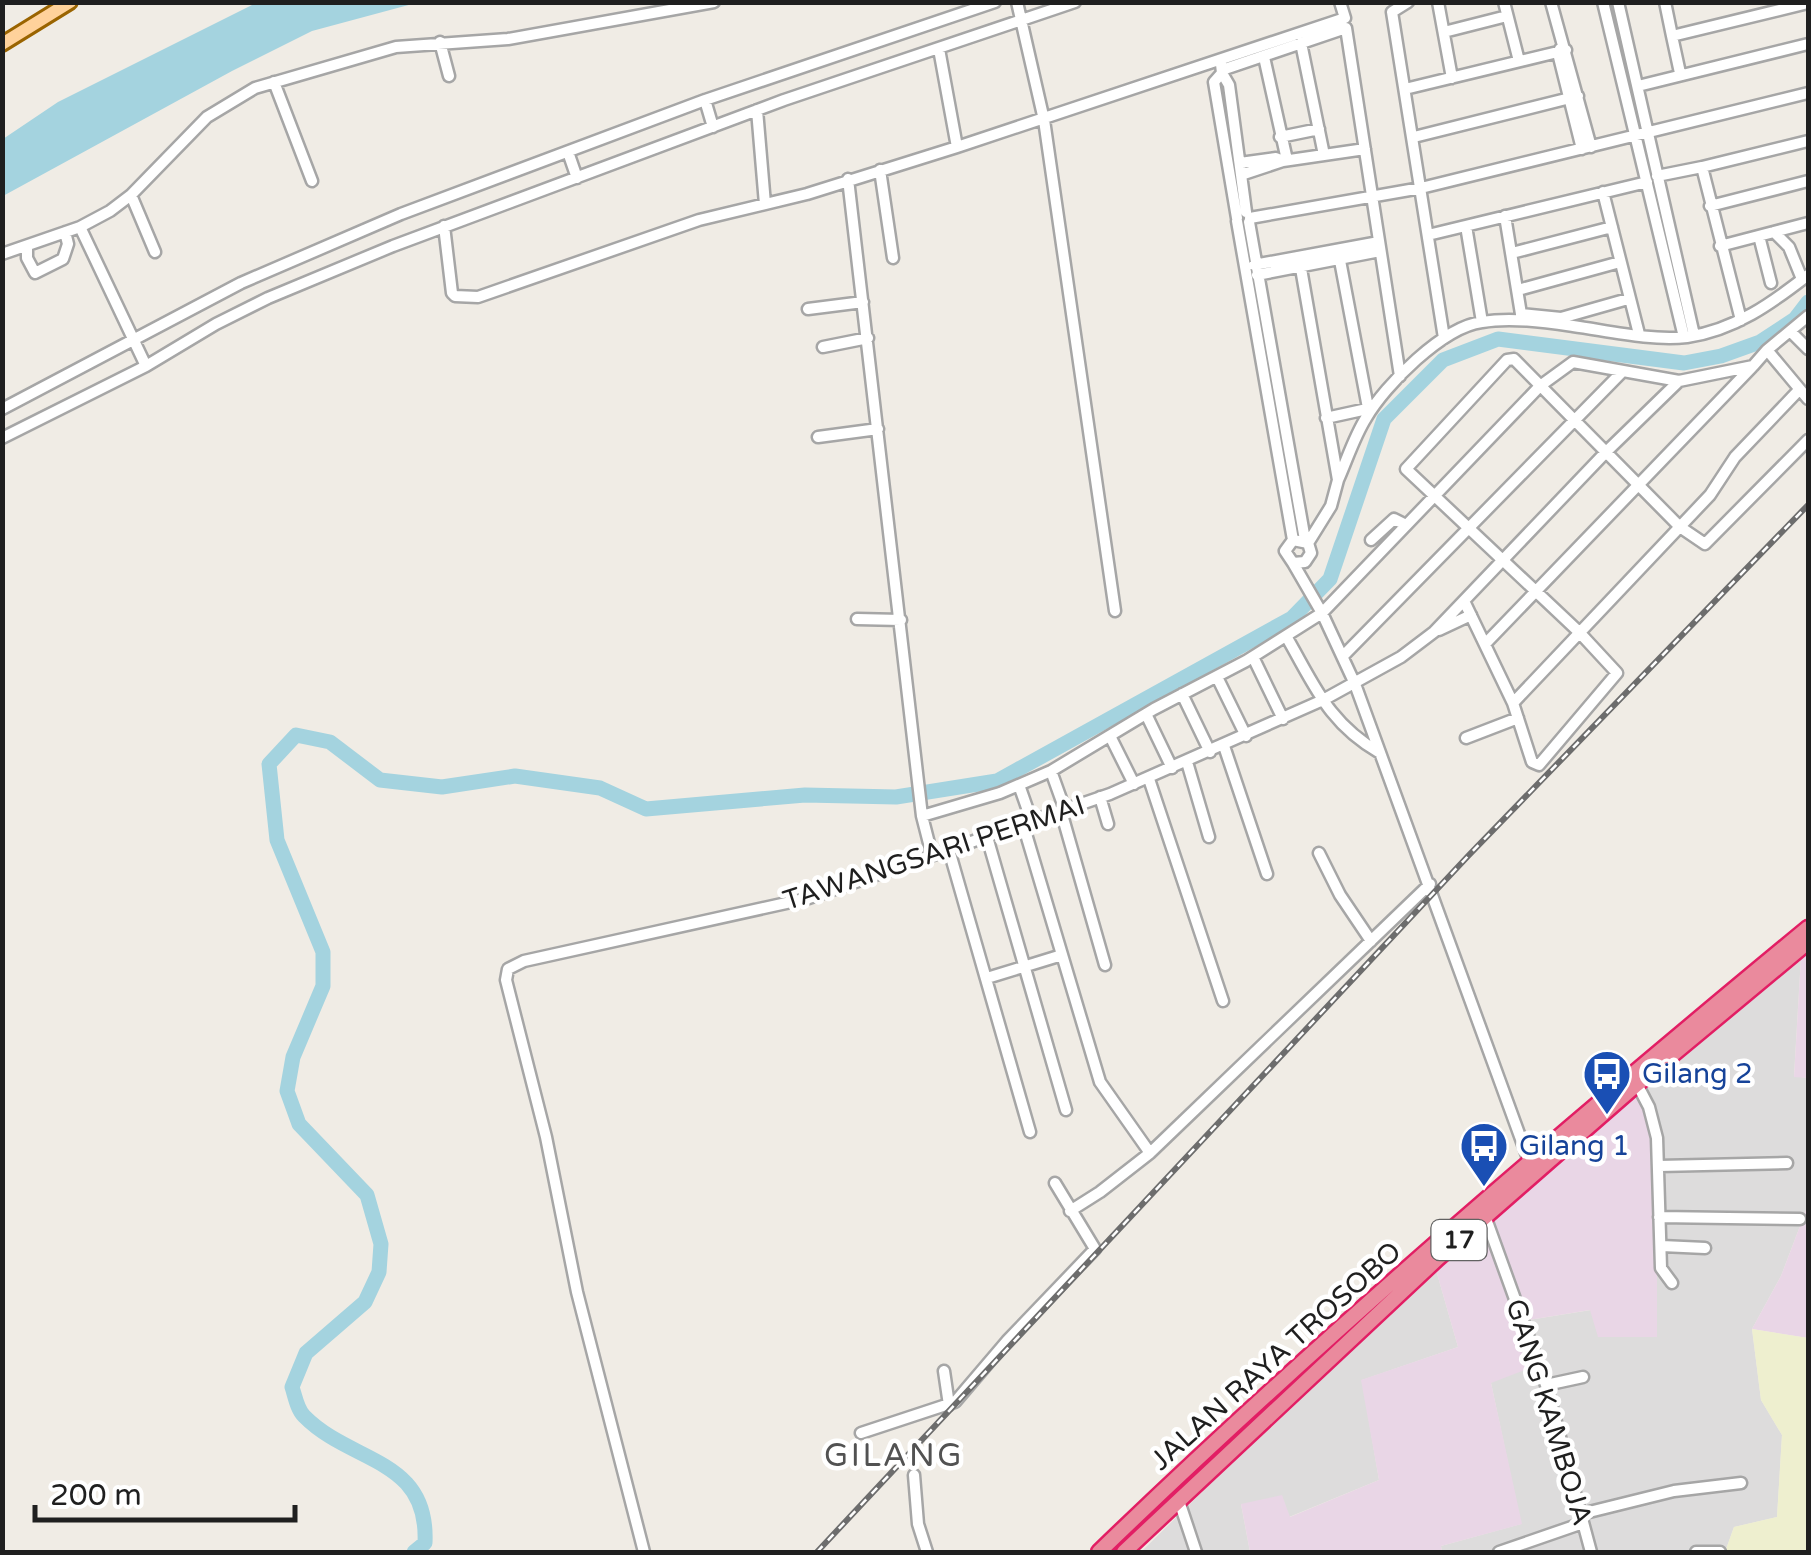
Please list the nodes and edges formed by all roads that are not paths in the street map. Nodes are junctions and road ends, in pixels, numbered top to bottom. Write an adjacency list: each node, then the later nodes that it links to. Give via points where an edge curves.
1 (70, 2): 21 (main road)
2 (714, 2): 19 (street, via 508,39)
3 (995, 2): 23 (street)
4 (1017, 2): 16 (street)
5 (1074, 2): 16 (street)
6 (1340, 2): 28 (street, via 1345,18)
7 (1408, 2): 36 (street, via 1392,12)
8 (1438, 2): 17 (street)
9 (1504, 2): 15 (street)
10 (1551, 2): 25 (street)
11 (1603, 2): 45 (street)
12 (1618, 2): 35 (street)
13 (1665, 2): 18 (street)
14 (1808, 4): 18 (street)
15 (1507, 16): 17 (street); 27 (street)
16 (1021, 19): 24 (street); 42 (street)
17 (1444, 32): 33 (street)
18 (1672, 36): 30 (street)
19 (440, 42): 31 (street); 34 (street, via 384,49)
20 (1301, 43): 26 (street); 44 (street); 53 (street, via 1346,28)
21 (2, 44)
22 (1808, 44): 30 (street)
23 (857, 49): 29 (street); 32 (street)
24 (939, 49): 29 (street); 51 (street)
25 (1562, 50): 27 (street); 38 (street)
26 (1264, 56): 28 (street); 46 (street)
27 (1519, 61): 33 (street)
28 (1222, 68): 42 (street); 48 (street); 50 (street, via 1214,82)
29 (862, 71): 39 (street)
30 (1680, 73): 35 (street)
31 (449, 76)
32 (778, 76): 39 (street); 40 (street)
33 (1452, 78): 36 (street)
34 (274, 82): 62 (street); 67 (street, via 244,92 207,117)
35 (1638, 86): 45 (street)
36 (1405, 89): 47 (street)
37 (1808, 94): 45 (street)
38 (1574, 97): 47 (street); 52 (street)
39 (783, 98): 41 (street)
40 (706, 101): 43 (street); 54 (street)
41 (757, 110): 43 (street); 69 (street)
42 (1044, 120): 51 (street); 149 (street)
43 (713, 124): 60 (street)
44 (1318, 129): 46 (street); 55 (street)
45 (1642, 135): 52 (street); 61 (street)
46 (1280, 136): 56 (street)
47 (1414, 137): 65 (street)
48 (1238, 142): 50 (street); 58 (street)
49 (1808, 142): 57 (street)
50 (1223, 144): 72 (street)
51 (957, 147): 59 (street)
52 (1587, 148): 65 (street)
53 (1365, 149): 55 (street); 68 (street)
54 (568, 153): 60 (street); 73 (street)
55 (1324, 155): 56 (street)
56 (1285, 160): 58 (street)
57 (1702, 167): 61 (street); 70 (street)
58 (1241, 168): 72 (street)
59 (880, 170): 63 (street); 92 (street)
60 (576, 175): 75 (street)
61 (1652, 179): 66 (street); 108 (street)
62 (312, 180)
63 (848, 180): 69 (street); 100 (street)
64 (1808, 182): 70 (street)
65 (1421, 188): 68 (street); 81 (street)
66 (1603, 192): 71 (street); 78 (street)
67 (132, 195): 77 (street); 88 (street)
68 (1373, 196): 72 (street); 86 (street)
69 (765, 204): 75 (street, via 699,220 478,297 452,293)
70 (1710, 206): 85 (street)
71 (1506, 216): 76 (street); 89 (street)
72 (1244, 218): 95 (street); 105 (street)
73 (385, 223): 83 (street); 111 (street, via 241,283)
74 (1802, 225): 80 (street); 87 (street)
75 (444, 226): 83 (street)
76 (1466, 226): 81 (street); 104 (street)
77 (80, 227): 79 (street); 111 (street)
78 (1612, 227): 89 (street); 94 (street)
79 (65, 232): 84 (street); 84 (street, via 63,259 44,271 31,268)
80 (1774, 232): 82 (street); 87 (street)
81 (1428, 235): 110 (street)
82 (1760, 236): 85 (street); 97 (street)
83 (392, 244): 115 (street)
84 (28, 246): 90 (street)
85 (1720, 246): 103 (street)
86 (1380, 247): 91 (street); 118 (street)
87 (1789, 247): 96 (street)
88 (155, 252)
89 (1512, 253): 98 (street)
90 (2, 254)
91 (1340, 254): 93 (street); 125 (street)
92 (893, 258)
93 (1300, 262): 95 (street); 126 (street)
94 (1620, 262): 98 (street); 99 (street)
95 (1256, 270): 105 (street)
96 (1806, 277): 103 (street)
97 (1771, 283)
98 (1518, 290): 99 (street, via 1522,314 1556,318)
99 (1628, 299): 107 (street)
100 (863, 302): 101 (street); 109 (street)
101 (808, 310)
102 (1808, 316): 106 (street)
103 (1741, 320): 108 (street)
104 (1482, 322): 107 (street); 110 (street)
105 (1260, 330): 141 (street)
106 (1791, 332): 113 (street); 114 (street)
107 (1639, 334): 108 (street)
108 (1689, 336)
109 (868, 338): 112 (street); 129 (street)
110 (1444, 338): 118 (street)
111 (132, 342): 115 (street); 120 (street)
112 (823, 347)
113 (1808, 349)
114 (1766, 350): 116 (street); 122 (street)
115 (144, 363): 123 (street)
116 (1753, 366): 119 (street); 135 (street)
117 (1621, 373): 119 (street); 121 (street, via 1570,362); 127 (street)
118 (1400, 376): 125 (street)
119 (1678, 381): 133 (street)
120 (62, 382): 123 (street); 124 (street)
121 (1540, 386): 127 (street); 136 (street); 136 (street, via 1514,359 1504,362 1407,466)
122 (1804, 394): 138 (street, via 1735,458)
123 (72, 402): 128 (street)
124 (6, 409): 128 (street)
125 (1368, 411): 126 (street); 134 (street)
126 (1326, 418): 134 (street)
127 (1574, 420): 133 (street); 139 (street)
128 (18, 429): 131 (street)
129 (878, 429): 130 (street); 152 (street)
130 (818, 437)
131 (2, 438)
132 (1808, 440): 138 (street, via 1709,544)
133 (1606, 452): 135 (street); 143 (street)
134 (1338, 480): 141 (street, via 1331,506)
135 (1638, 485): 138 (street); 146 (street)
136 (1434, 496): 137 (street); 139 (street)
137 (1406, 525): 140 (street, via 1394,519); 148 (street)
138 (1680, 527): 154 (street)
139 (1468, 528): 143 (street); 157 (street)
140 (1371, 540)
141 (1302, 541): 142 (street); 144 (street, via 1285,552)
142 (1309, 558): 144 (street); 145 (street)
143 (1502, 561): 146 (street); 147 (street)
144 (1293, 563): 145 (street)
145 (1305, 583): 148 (street)
146 (1536, 593): 154 (street); 156 (street)
147 (1464, 601): 150 (street); 153 (street)
148 (1320, 610): 155 (street); 157 (street)
149 (1115, 611)
150 (1472, 614): 153 (street); 156 (street)
151 (857, 619): 152 (street)
152 (901, 620): 181 (street)
153 (1434, 632): 160 (street, TAWANGSARI PERMAI)
154 (1578, 632): 163 (street); 165 (street, via 1617,676 1539,765 1532,762)
155 (1286, 636): 158 (street); 162 (street)
156 (1486, 643): 163 (street)
157 (1343, 656): 160 (street)
158 (1252, 657): 159 (street); 166 (street)
159 (1216, 676): 161 (street); 168 (street)
160 (1355, 684): 162 (street, TAWANGSARI PERMAI); 172 (street)
161 (1182, 694): 164 (street); 171 (street)
162 (1324, 700): 166 (street, TAWANGSARI PERMAI); 172 (street, via 1346,731)
163 (1512, 703): 165 (street)
164 (1146, 714): 167 (street); 174 (street)
165 (1518, 718): 169 (street)
166 (1283, 719): 168 (street, TAWANGSARI PERMAI)
167 (1110, 736): 175 (street); 177 (street)
168 (1246, 736): 170 (street, TAWANGSARI PERMAI)
169 (1466, 738)
170 (1224, 746): 171 (street, TAWANGSARI PERMAI); 189 (street)
171 (1210, 752): 173 (street, TAWANGSARI PERMAI)
172 (1381, 754): 190 (street)
173 (1188, 762): 174 (street, TAWANGSARI PERMAI); 185 (street)
174 (1172, 768): 176 (street, TAWANGSARI PERMAI)
175 (1052, 771): 178 (street); 180 (street)
176 (1149, 778): 177 (street, TAWANGSARI PERMAI); 198 (street)
177 (1134, 784): 179 (street, TAWANGSARI PERMAI)
178 (1019, 785): 181 (street); 182 (street)
179 (1100, 797): 180 (street, TAWANGSARI PERMAI); 183 (street)
180 (1063, 810): 182 (street, TAWANGSARI PERMAI); 195 (street)
181 (921, 813): 188 (street)
182 (1027, 823): 184 (street, TAWANGSARI PERMAI); 194 (street)
183 (1108, 824)
184 (987, 837): 186 (street, TAWANGSARI PERMAI); 196 (street)
185 (1208, 837)
186 (949, 850): 188 (street, TAWANGSARI PERMAI); 197 (street)
187 (1320, 852): 192 (street)
188 (932, 855): 227 (street, TAWANGSARI PERMAI, via 809,898 508,968 578,1292)
189 (1267, 874)
190 (1430, 884): 192 (street); 203 (street)
191 (1808, 928): 203 (highway, JALAN RAYA TROSOBO)
192 (1371, 942): 202 (street)
193 (1808, 942): 199 (highway, JALAN RAYA TROSOBO / 17)
194 (1062, 956): 196 (street); 202 (street, via 1100,1082)
195 (1106, 965)
196 (1024, 967): 197 (street); 200 (street)
197 (987, 978): 201 (street)
198 (1224, 1001)
199 (1637, 1084): 205 (street, via 1653,1120); 208 (highway, JALAN RAYA TROSOBO / 17)
200 (1066, 1110)
201 (1030, 1132)
202 (1150, 1153): 207 (street)
203 (1529, 1161): 219 (highway, JALAN RAYA TROSOBO)
204 (1787, 1163): 205 (street)
205 (1659, 1166): 209 (street)
206 (1055, 1183): 207 (street)
207 (1070, 1211): 217 (street, via 1095,1249)
208 (1486, 1216): 216 (street, GANG KAMBOJA); 220 (highway, JALAN RAYA TROSOBO / 17)
209 (1660, 1217): 210 (street); 211 (street)
210 (1800, 1219)
211 (1662, 1246): 212 (street); 213 (street, via 1661,1268)
212 (1705, 1248)
213 (1672, 1282)
214 (944, 1371): 217 (street)
215 (1582, 1377): 216 (street)
216 (1546, 1386): 226 (street, GANG KAMBOJA)
217 (950, 1405): 218 (street)
218 (861, 1433)
219 (1206, 1452): 220 (highway); 221 (highway, JALAN RAYA TROSOBO)
220 (1220, 1463): 223 (highway, JALAN RAYA TROSOBO / 17)
221 (1190, 1467): 223 (highway); 229 (highway, JALAN RAYA TROSOBO)
222 (914, 1475): 228 (street)
223 (1204, 1479): 225 (highway, JALAN RAYA TROSOBO / 17)
224 (1740, 1483): 226 (street, via 1674,1490)
225 (1179, 1502): 230 (highway, JALAN RAYA TROSOBO / 17); 231 (street)
226 (1582, 1518): 232 (street); 233 (street, GANG KAMBOJA)
227 (644, 1552)
228 (927, 1552)
229 (1099, 1552)
230 (1124, 1552)
231 (1196, 1552)
232 (1498, 1552)
233 (1591, 1552)
234 (1696, 1552): 235 (street)
235 (1720, 1552)

